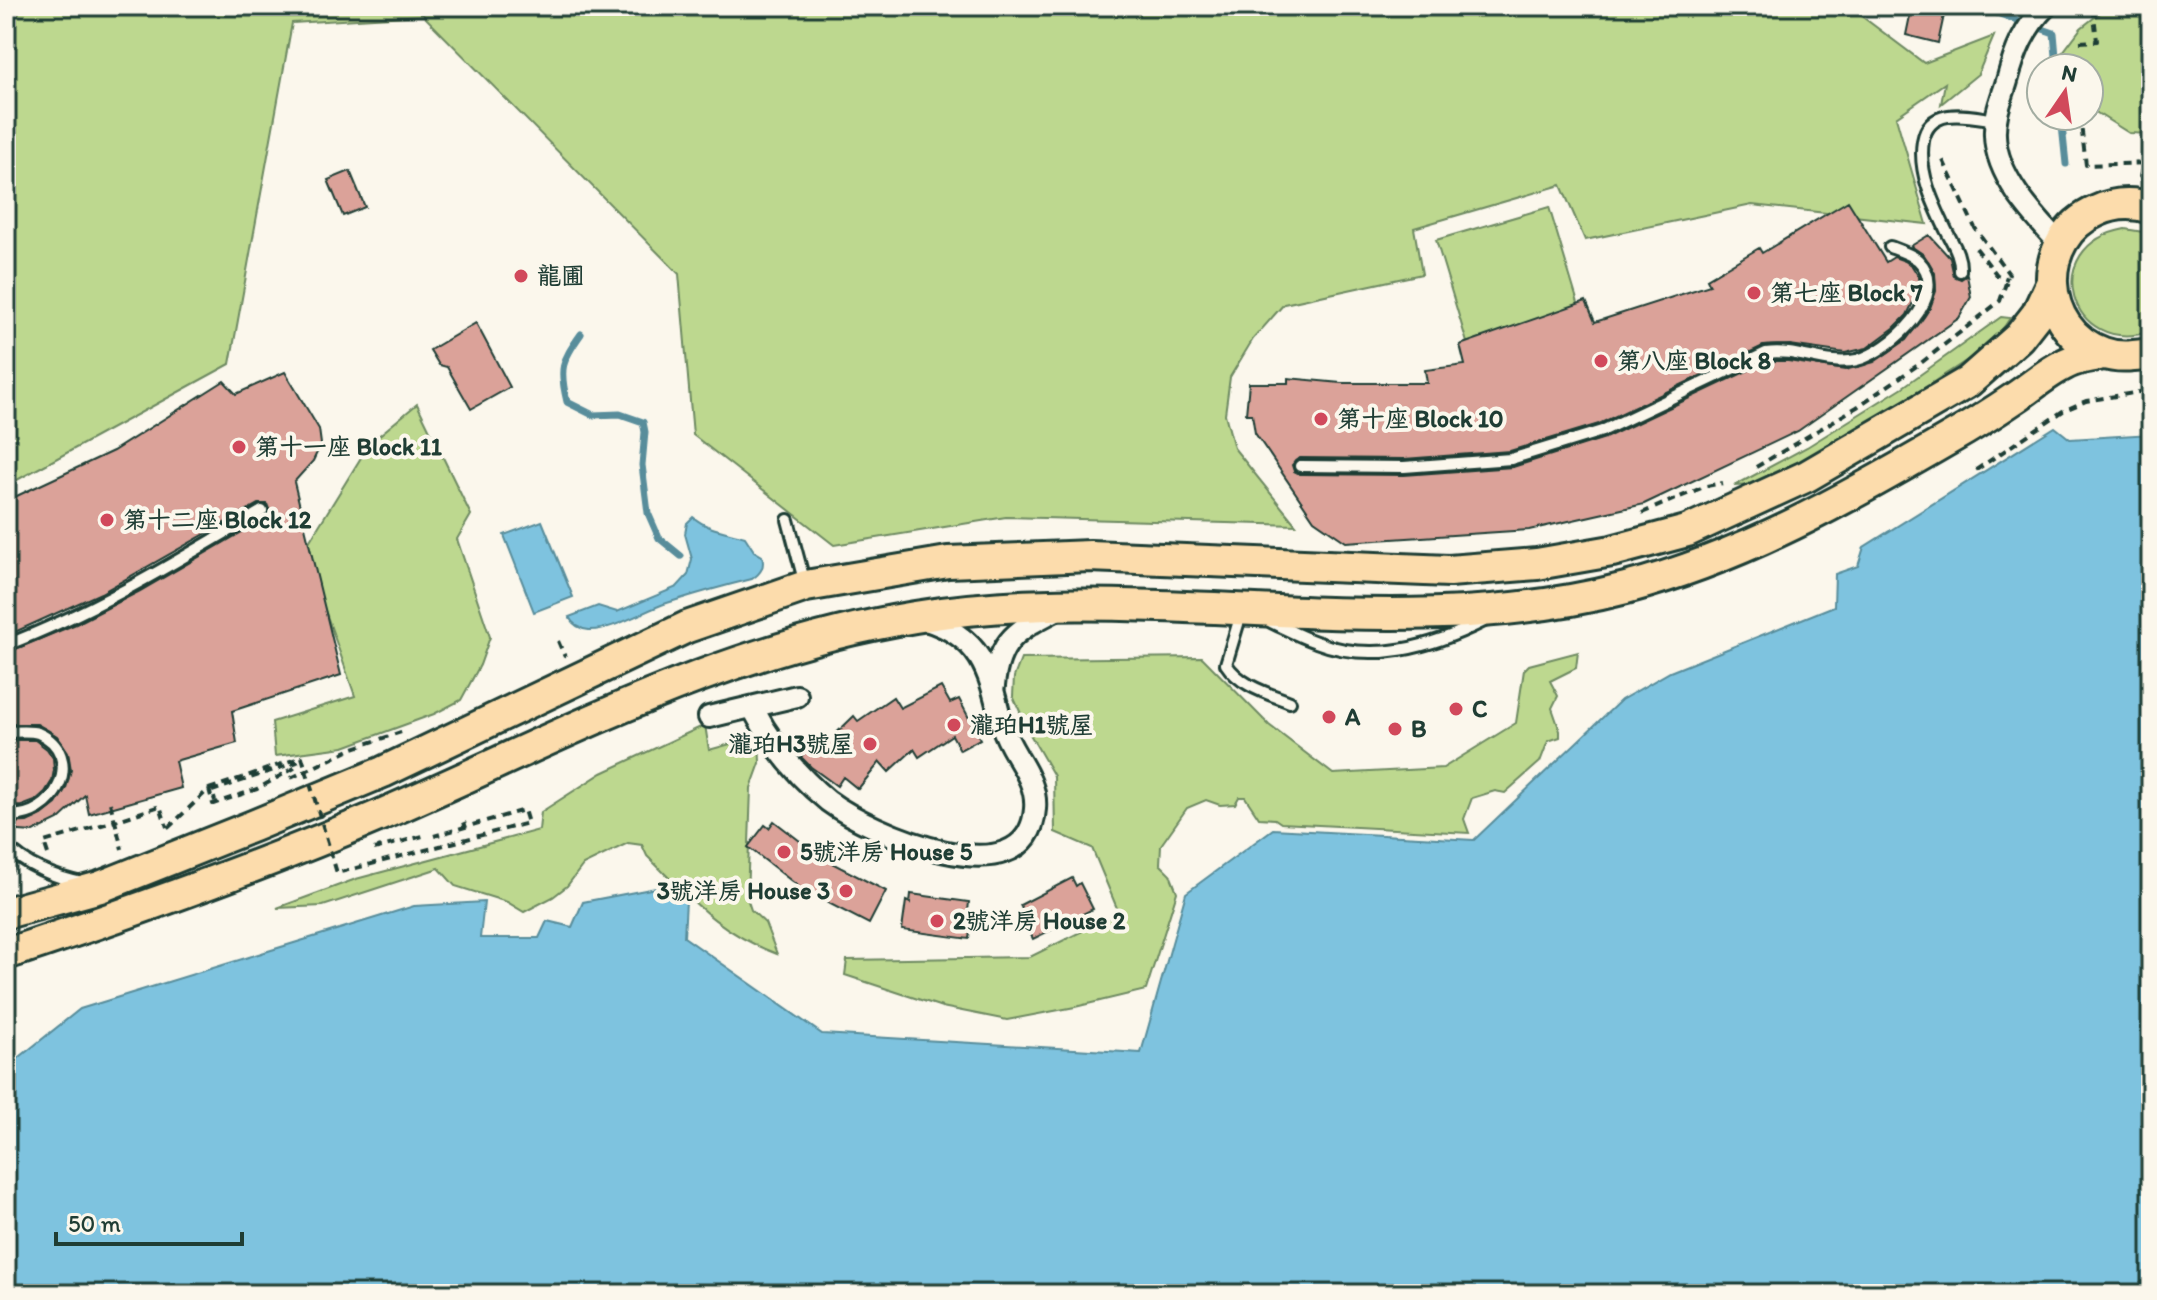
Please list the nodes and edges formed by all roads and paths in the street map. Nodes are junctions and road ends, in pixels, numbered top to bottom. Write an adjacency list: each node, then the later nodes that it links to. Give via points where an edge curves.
1 (2046, 6): 4 (street, via 2016,48)
2 (2093, 7): 3 (path, via 2097,41)
3 (2080, 42)
4 (1996, 120): 10 (street, via 1998,155 2007,175); 12 (lane, via 1944,116 1924,133 1920,157 1925,180 1958,253)
5 (2082, 132): 6 (path, via 2086,165)
6 (2143, 163): 7 (path); 8 (path)
7 (2151, 163)
8 (2146, 194): 10 (main road, via 2088,215)
9 (1970, 238): 13 (path, via 1997,275)
10 (2060, 244): 14 (main road)
11 (1890, 247): 18 (lane, via 1917,260 1923,269 1928,284 1924,303 1905,329 1862,359 1766,353 1602,431 1511,459 1404,467)
12 (1960, 271)
13 (2008, 279)
14 (2050, 286): 15 (main road, via 2067,328); 22 (main road, via 2019,337 1968,382 1807,476 1687,531 1612,551 1449,571 1090,556 980,560)
15 (2104, 354): 16 (main road); 24 (main road, via 2076,358 2057,368 1979,422 1792,526 1720,558 1620,589 1451,613 1338,615)
16 (2151, 354)
17 (2151, 390): 19 (path, via 2086,401 2063,411)
18 (1300, 466)
19 (1976, 470)
20 (262, 511): 27 (lane, via 150,578)
21 (788, 520): 22 (lane)
22 (806, 586): 45 (main road, via 687,627 383,772)
23 (1065, 605): 24 (main road); 25 (main road); 29 (street, via 1020,628 1006,643)
24 (1243, 609): 31 (lane, via 1226,664 1233,675)
25 (917, 617): 29 (street, via 965,638); 47 (main road, via 817,638 707,671 258,865)
26 (558, 641): 28 (path)
27 (6, 645)
28 (566, 659)
29 (994, 686): 32 (street, via 1003,729 1032,786 1035,804 1023,837 993,854 913,844 870,827 800,776)
30 (797, 696): 32 (street)
31 (1290, 702)
32 (752, 707): 33 (street)
33 (709, 717)
34 (6, 732): 38 (lane, via 37,732 63,761 60,786 50,801 35,812)
35 (209, 789): 36 (path, bridge, via 213,804 257,789 297,762 212,791); 39 (path, via 168,828 160,806); 40 (path, bridge, via 302,757 337,873 528,823 524,810)
36 (215, 801)
37 (110, 803): 39 (path)
38 (6, 815)
39 (115, 821): 42 (path); 43 (path, via 44,842)
40 (434, 836)
41 (9, 848): 44 (lane); 45 (lane, via 50,873)
42 (122, 851)
43 (51, 864)
44 (6, 869)
45 (100, 887): 46 (main road)
46 (6, 913)
47 (6, 954)

